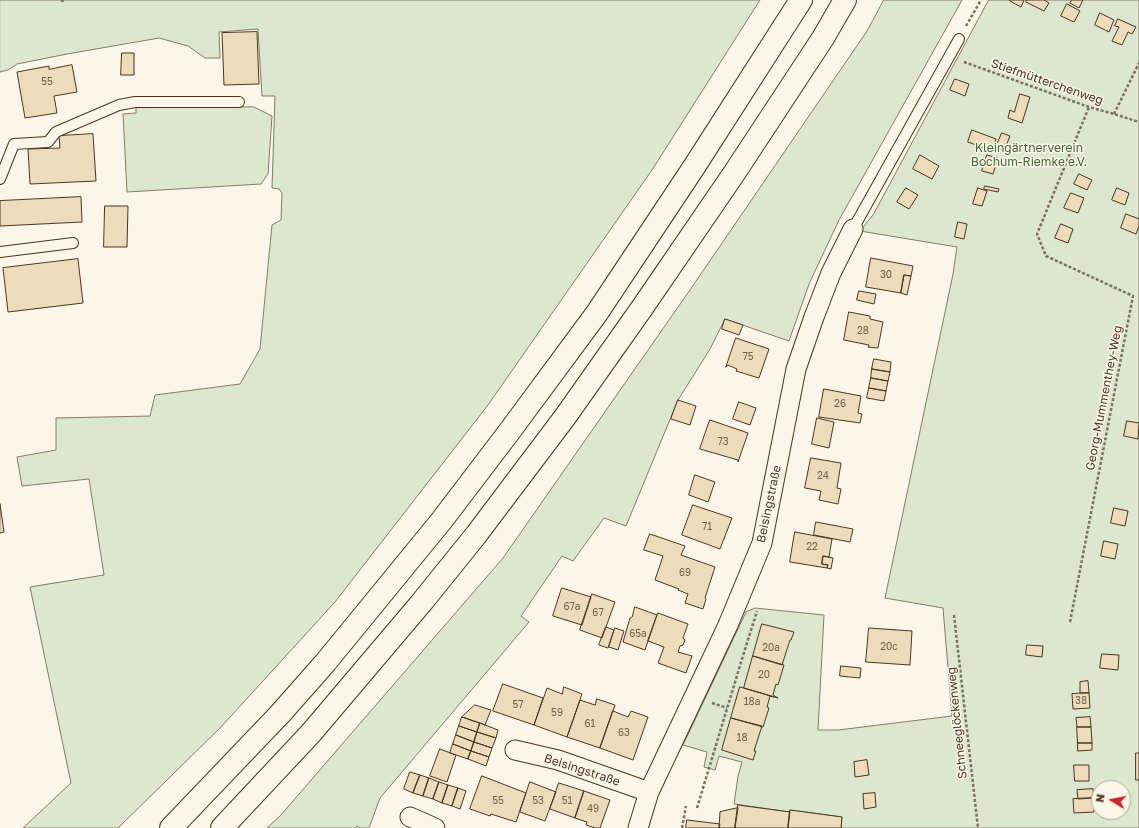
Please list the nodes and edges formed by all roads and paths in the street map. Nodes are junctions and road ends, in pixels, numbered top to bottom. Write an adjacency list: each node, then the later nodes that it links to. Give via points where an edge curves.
1 (65, 0): 5 (path)
2 (802, 0): 25 (highway, via 601,306 504,439 325,663)
3 (845, 0): 26 (highway, via 735,172 565,417 422,602 311,733)
4 (981, 0): 6 (path)
5 (62, 1)
6 (959, 39): 7 (lane)
7 (950, 56): 10 (path, Stiefmütterchenweg, via 971,66); 14 (lane)
8 (1139, 63): 11 (path)
9 (239, 102): 13 (lane, via 136,102 118,105 56,132 48,142 14,144)
10 (1089, 107): 11 (path, Stiefmütterchenweg); 19 (path, Georg-Mummenthey-Weg, via 1037,234 1046,256 1133,296)
11 (1114, 114): 12 (path, Stiefmütterchenweg)
12 (1139, 122)
13 (0, 179)
14 (853, 229): 21 (street, Beisingstraße, via 822,295 796,369 762,543 728,625)
15 (72, 243): 16 (lane)
16 (0, 252)
17 (759, 607): 23 (path)
18 (954, 615): 30 (path, Schneeglöckenweg)
19 (1070, 622)
20 (515, 750): 21 (street, Beisingstraße, via 558,760)
21 (649, 792): 28 (street, Beisingstraße)
22 (686, 806): 29 (path)
23 (697, 808)
24 (410, 817): 27 (street)
25 (171, 828)
26 (222, 828)
27 (435, 828)
28 (638, 828)
29 (682, 828)
30 (978, 828)

